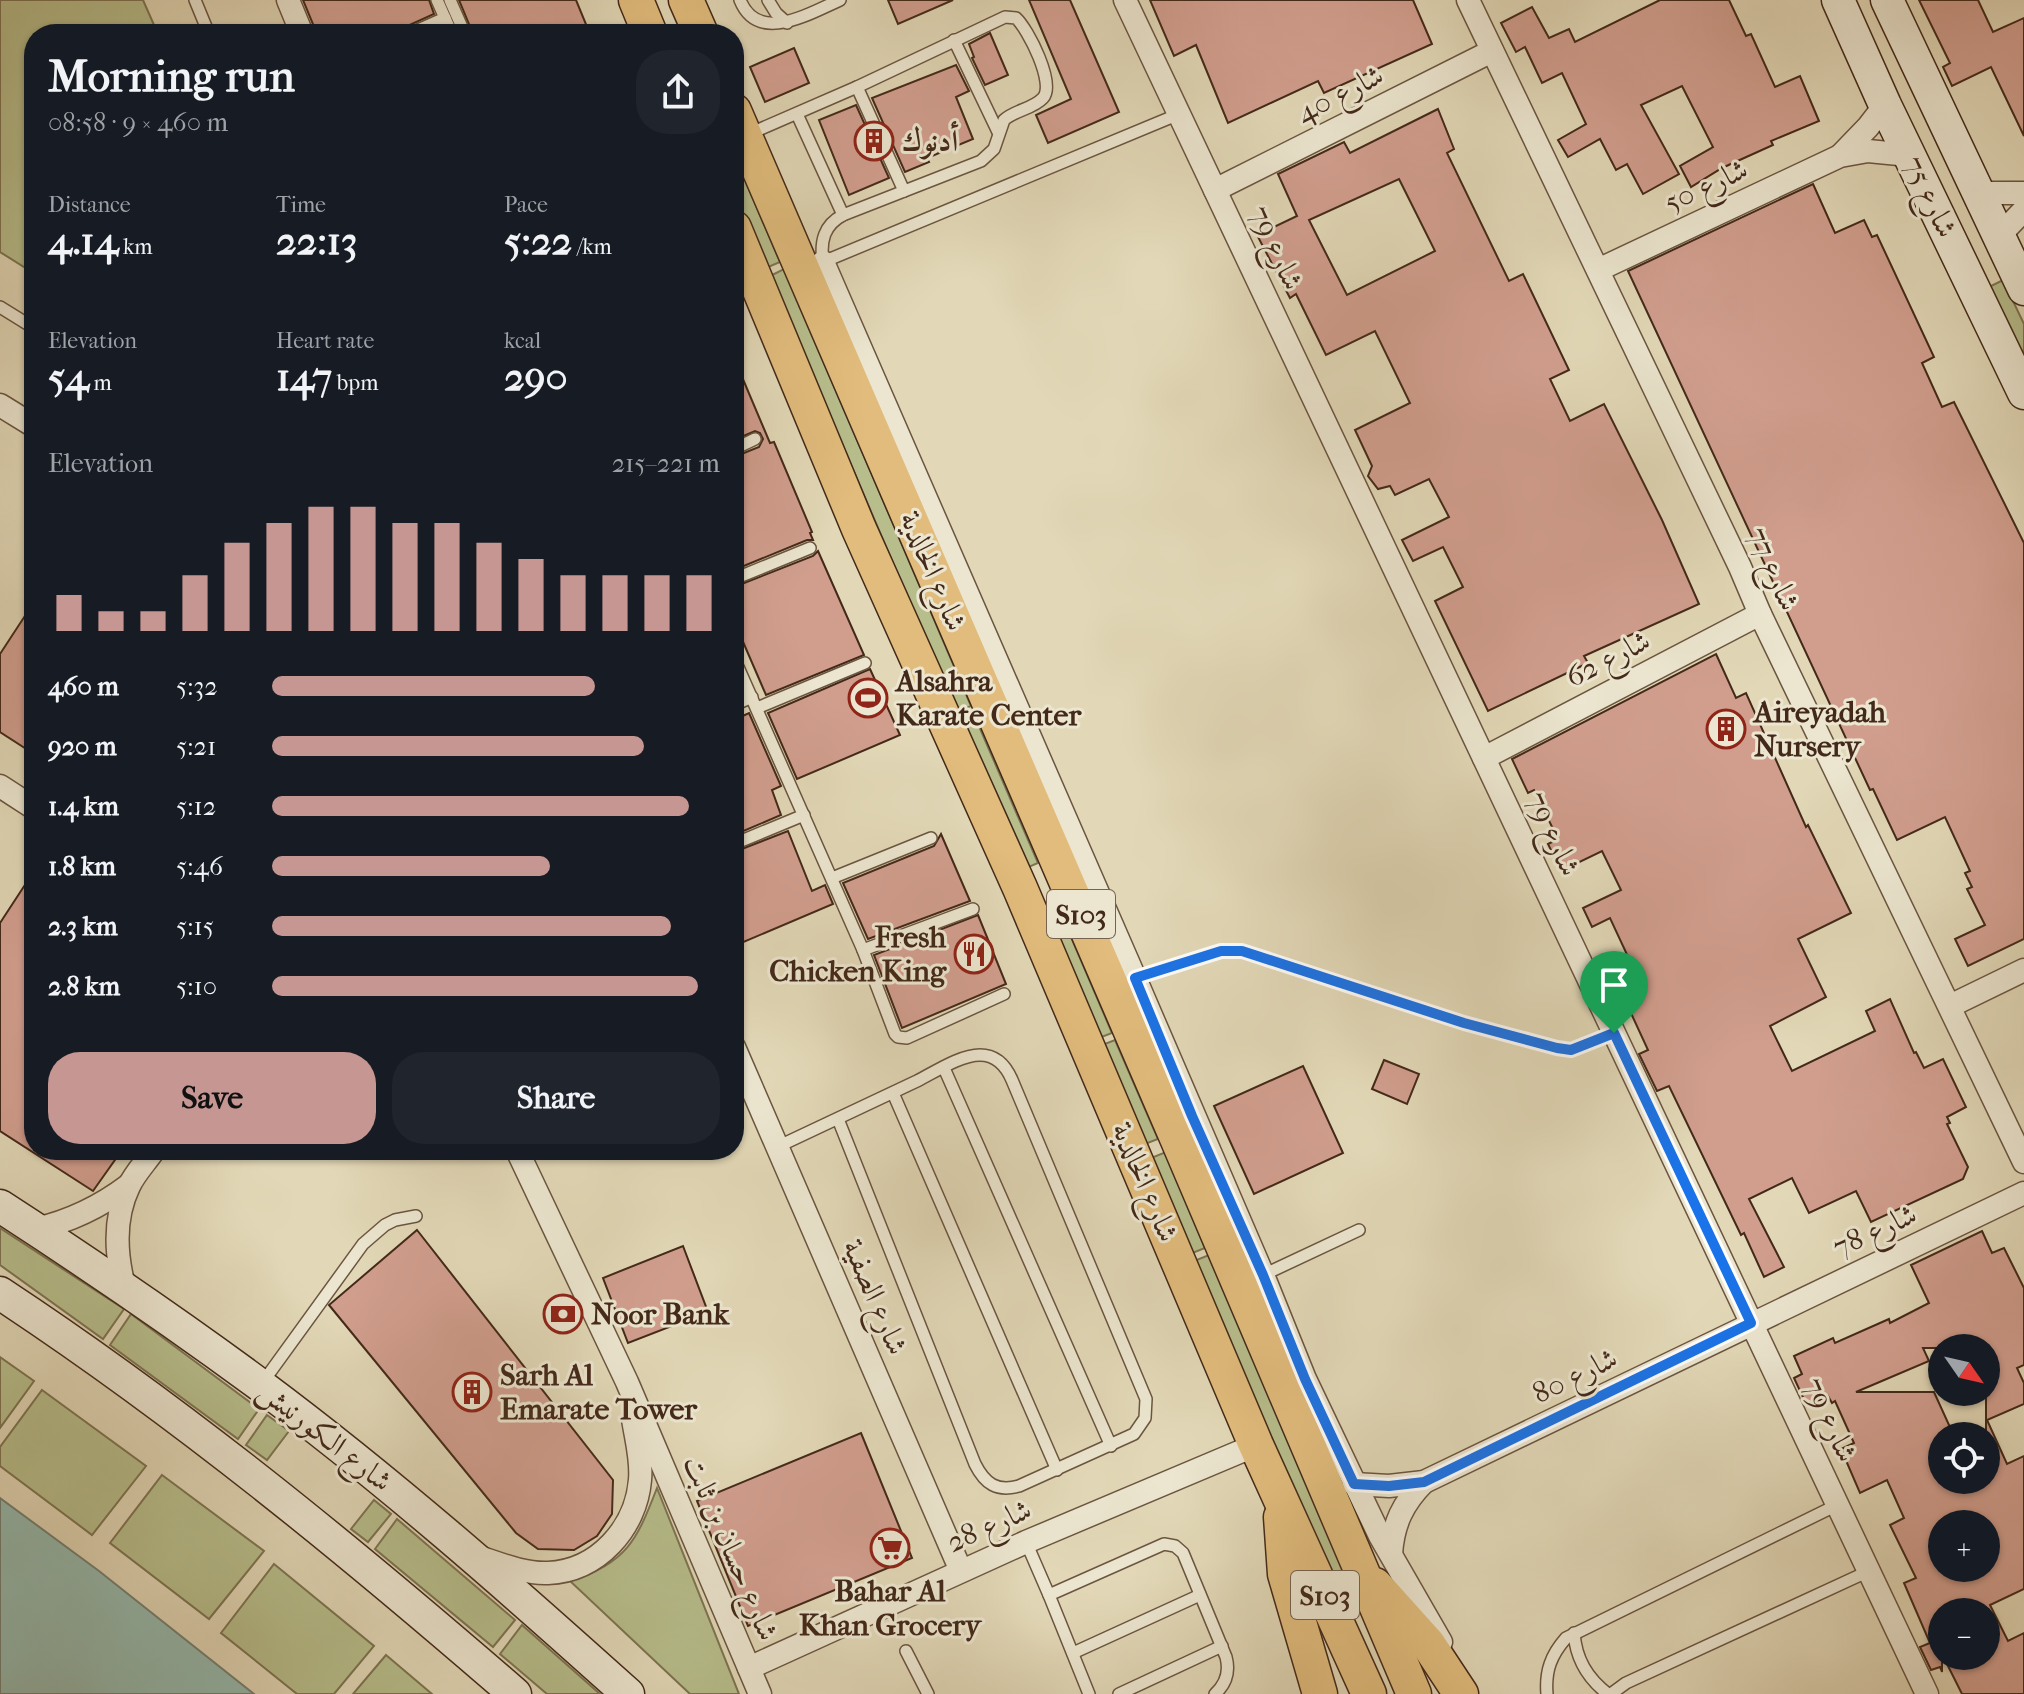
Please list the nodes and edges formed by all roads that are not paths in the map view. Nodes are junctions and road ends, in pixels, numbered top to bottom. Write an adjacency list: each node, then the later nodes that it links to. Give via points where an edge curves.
1 (195, 0): 15 (lane)
2 (288, 0): 16 (street)
3 (437, 0): 13 (lane)
4 (450, 0): 19 (lane)
5 (686, 0): 20 (main road)
6 (740, 0): 14 (lane, via 753,19)
7 (768, 0): 14 (lane)
8 (840, 0): 14 (lane)
9 (1125, 0): 26 (street, شارع 79)
10 (1468, 0): 22 (street, شارع 77)
11 (1838, 0): 24 (main road, شارع 75)
12 (1887, 0): 34 (main road, شارع 75)
13 (445, 18): 17 (lane); 18 (lane)
14 (787, 23)
15 (205, 24)
16 (298, 24)
17 (432, 24)
18 (448, 24)
19 (461, 24)
20 (697, 24)
21 (954, 40): 23 (lane); 28 (lane); 28 (lane, via 1005,17 1016,18 1047,76 1043,98 1007,116)
22 (1492, 51): 32 (street, شارع 40); 41 (street, شارع 77)
23 (857, 87): 25 (lane); 33 (lane)
24 (1885, 105): 30 (street, شارع 50); 31 (main road, شارع 75)
25 (797, 114): 27 (lane); 37 (lane)
26 (1179, 114): 32 (street, شارع 79); 40 (lane)
27 (744, 122)
28 (998, 132): 33 (lane, via 994,149 981,161)
29 (744, 134): 75 (main road, شارع الخالدية / S103)
30 (1840, 156): 31 (street, شارع 50, via 1882,151); 41 (street, شارع 50)
31 (1913, 162): 38 (main road, via 1944,181 1970,228); 45 (main road, شارع 75)
32 (1215, 190): 57 (street, شارع 79)
33 (904, 191): 37 (lane)
34 (1980, 193): 35 (street); 38 (main road, شارع 75)
35 (2024, 193)
36 (2024, 210): 38 (street)
37 (843, 215): 40 (lane, via 824,234)
38 (1999, 236): 42 (main road, شارع 75)
39 (744, 252): 92 (main road, شارع الخالدية / S103)
40 (823, 262): 67 (street)
41 (1598, 270): 52 (street, شارع 77)
42 (2024, 289)
43 (0, 307): 44 (lane)
44 (24, 322)
45 (2024, 393)
46 (0, 405): 47 (street)
47 (24, 420)
48 (755, 439): 49 (lane)
49 (744, 444)
50 (810, 548): 51 (lane)
51 (744, 575)
52 (1760, 614): 57 (street, شارع 62); 69 (street, شارع 77)
53 (865, 663): 55 (lane)
54 (744, 680): 55 (lane)
55 (754, 703): 56 (lane); 60 (lane)
56 (744, 704)
57 (1484, 758): 70 (street, شارع 79)
58 (0, 786): 59 (street)
59 (24, 802)
60 (804, 815): 62 (lane); 63 (lane)
61 (931, 838): 63 (lane)
62 (744, 840)
63 (832, 878): 65 (lane)
64 (973, 909): 65 (lane)
65 (863, 950): 68 (lane, via 898,1037 907,1038)
66 (2024, 970): 69 (street)
67 (1135, 978): 70 (lane, via 1221,951 1242,951 1557,1048 1571,1050); 75 (street)
68 (1004, 994)
69 (1950, 1006): 79 (street, شارع 77)
70 (1614, 1033): 89 (street, شارع 79)
71 (944, 1068): 73 (lane); 93 (lane); 93 (lane, via 982,1055 1008,1070 1146,1399 1141,1426)
72 (744, 1070): 76 (street, شارع الصفية)
73 (893, 1093): 74 (lane); 94 (lane)
74 (838, 1119): 76 (lane); 94 (lane, via 980,1474 993,1486 1010,1488)
75 (1185, 1127): 86 (street); 104 (main road, شارع الخالدية / S103)
76 (777, 1147): 102 (street, شارع الصفية)
77 (147, 1160): 80 (street)
78 (520, 1160): 90 (street, شارع حسان بن ثابت)
79 (2024, 1162)
80 (129, 1185): 84 (street, via 76,1218); 87 (street, via 117,1237)
81 (2024, 1193): 89 (street, شارع 78)
82 (0, 1206): 84 (main road, شارع الكورنيش)
83 (416, 1216): 91 (lane, via 395,1220 363,1244)
84 (36, 1229): 87 (main road, شارع الكورنيش)
85 (1359, 1230): 86 (lane)
86 (1263, 1275): 96 (street)
87 (125, 1290): 91 (main road, شارع الكورنيش)
88 (0, 1293): 112 (main road, via 66,1336 329,1535)
89 (1751, 1323): 95 (street, شارع 80); 98 (street, شارع 79)
90 (627, 1382): 100 (street, شارع حسان بن ثابت, via 641,1477 627,1526 610,1547 574,1567 548,1573); 111 (street, شارع حسان بن ثابت)
91 (260, 1385): 100 (main road, شارع الكورنيش)
92 (1256, 1445): 97 (main road, شارع الخالدية / S103); 99 (street, شارع 28)
93 (1111, 1446): 94 (lane)
94 (1057, 1470)
95 (1424, 1482): 96 (street, شارع 80); 101 (street, شارع 80, via 1399,1514)
96 (1354, 1484): 101 (street)
97 (1281, 1497): 119 (main road, via 1285,1574); 120 (main road, شارع الخالدية / S103)
98 (1837, 1505): 103 (street, شارع 79); 107 (lane)
99 (1026, 1542): 102 (street, شارع 28); 105 (lane)
100 (469, 1554): 113 (main road, شارع الكورنيش)
101 (1391, 1554): 122 (street)
102 (961, 1571): 111 (street, شارع 28)
103 (1869, 1571): 124 (lane); 125 (street, شارع 79)
104 (1362, 1574): 121 (main road, شارع الخالدية / S103); 122 (main road, via 1398,1608)
105 (1049, 1595): 106 (lane, via 1164,1544 1183,1553); 110 (lane)
106 (1200, 1595): 108 (lane); 110 (lane)
107 (1574, 1633): 123 (lane, via 1551,1659); 124 (lane, via 1584,1669)
108 (1222, 1646): 117 (lane); 118 (lane, via 1228,1669)
109 (906, 1651): 115 (lane)
110 (1073, 1653): 116 (lane)
111 (749, 1668): 114 (street, شارع حسان بن ثابت)
112 (515, 1694)
113 (628, 1694)
114 (760, 1694)
115 (928, 1694)
116 (1089, 1694)
117 (1119, 1694)
118 (1215, 1694)
119 (1320, 1694)
120 (1369, 1694)
121 (1414, 1694)
122 (1464, 1694)
123 (1547, 1694)
124 (1609, 1694)
125 (1927, 1694)

